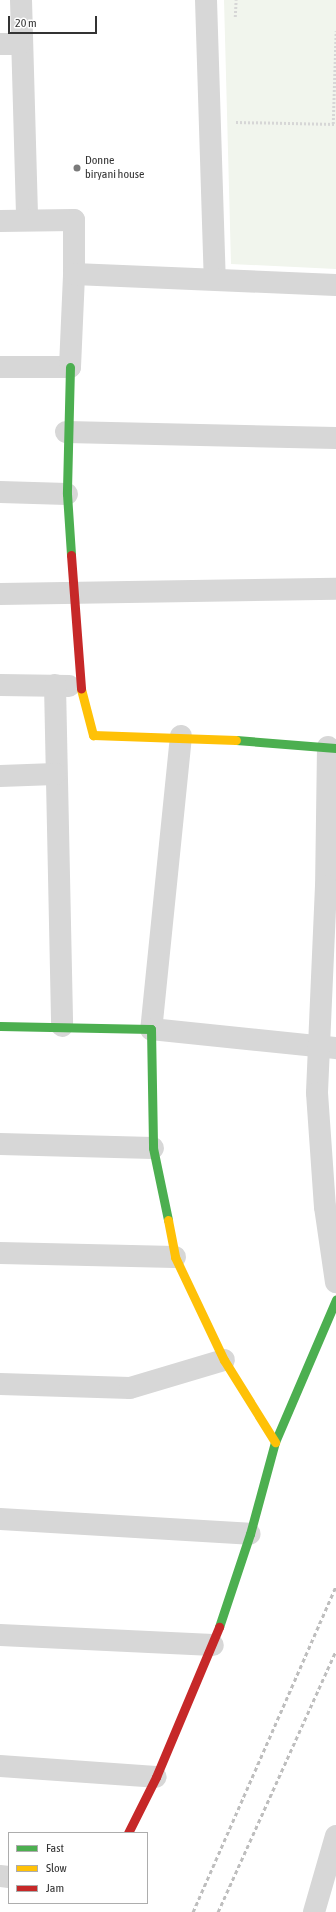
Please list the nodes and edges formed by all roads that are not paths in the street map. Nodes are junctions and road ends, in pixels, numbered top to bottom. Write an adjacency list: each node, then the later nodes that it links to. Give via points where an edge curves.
1 (21, 0): 3 (street)
2 (206, 0): 7 (street)
3 (10, 44): 4 (street)
4 (27, 220): 5 (street); 6 (street, via 74,220)
5 (0, 221)
6 (74, 274): 7 (street); 10 (street)
7 (215, 279): 8 (street)
8 (336, 285)
9 (0, 367): 10 (street)
10 (70, 367): 11 (street)
11 (66, 432): 12 (street); 14 (street)
12 (336, 438)
13 (0, 492): 14 (street)
14 (67, 494): 17 (street)
15 (336, 589): 17 (street)
16 (0, 594): 17 (street)
17 (75, 594): 20 (street)
18 (0, 685): 19 (street)
19 (55, 685): 20 (street); 23 (street)
20 (80, 686): 21 (street, via 93,735)
21 (181, 736): 22 (street); 28 (street)
22 (332, 747): 25 (street)
23 (55, 774): 24 (street); 27 (street)
24 (0, 776)
25 (331, 886): 29 (street)
26 (0, 1026): 27 (street)
27 (62, 1026): 28 (street)
28 (152, 1029): 29 (street); 31 (street)
29 (327, 1046): 34 (street, via 317,1093 325,1200)
30 (0, 1144): 31 (street)
31 (153, 1148): 33 (street)
32 (0, 1253): 33 (street)
33 (175, 1257): 36 (street)
34 (336, 1282)
35 (336, 1300): 38 (street)
36 (224, 1360): 37 (street, via 130,1388); 38 (street)
37 (0, 1384)
38 (275, 1442): 40 (street)
39 (0, 1519): 40 (street)
40 (250, 1534): 42 (street)
41 (0, 1635): 42 (street)
42 (213, 1645): 44 (street)
43 (0, 1766): 44 (street)
44 (156, 1777): 45 (street)
45 (128, 1832)
46 (336, 1836): 47 (street)
47 (314, 1912)

